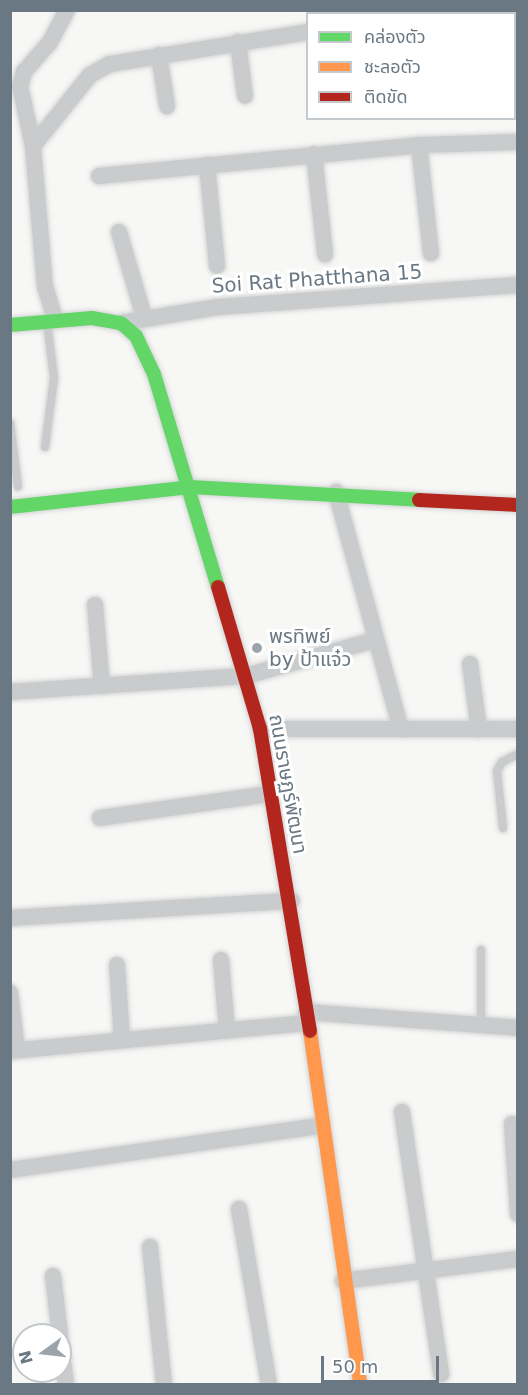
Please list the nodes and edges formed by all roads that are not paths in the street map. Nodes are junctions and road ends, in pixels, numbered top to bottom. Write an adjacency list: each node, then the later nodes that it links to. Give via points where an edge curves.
1 (67, 10): 9 (street, via 50,42 24,72 20,86)
2 (306, 32): 3 (street)
3 (238, 42): 4 (street); 5 (street)
4 (159, 55): 6 (street); 9 (street, via 98,69)
5 (245, 96)
6 (166, 106)
7 (518, 142): 8 (street)
8 (419, 145): 10 (street); 14 (street)
9 (33, 146): 19 (street)
10 (314, 154): 11 (street); 15 (street)
11 (207, 165): 12 (street); 16 (street)
12 (99, 176)
13 (119, 232): 18 (street)
14 (431, 253)
15 (324, 254)
16 (218, 266)
17 (518, 285): 18 (street, Soi Rat Phatthana 15)
18 (144, 317): 20 (street, Soi Rat Phatthana 15)
19 (51, 320): 20 (street, via 92,318); 21 (street); 23 (lane, via 54,378)
20 (121, 323): 25 (street, ถนนราษฏร์พัฒนา, via 136,336 154,374)
21 (10, 325)
22 (10, 423): 24 (lane)
23 (45, 447)
24 (18, 487)
25 (190, 487): 26 (street); 28 (street); 32 (street, ถนนราษฏร์พัฒนา)
26 (336, 492): 27 (street); 30 (street)
27 (518, 505)
28 (10, 507)
29 (95, 605): 33 (street)
30 (375, 640): 32 (street); 36 (street)
31 (470, 664): 37 (street)
32 (246, 676): 33 (street); 35 (street, ถนนราษฏร์พัฒนา)
33 (102, 686): 34 (street)
34 (10, 692)
35 (260, 729): 36 (street); 40 (street, ถนนราษฏร์พัฒนา)
36 (401, 729): 37 (street)
37 (479, 729): 38 (street)
38 (518, 729)
39 (518, 754): 42 (lane, via 502,762 497,771)
40 (270, 794): 41 (street); 43 (street, ถนนราษฏร์พัฒนา)
41 (100, 818)
42 (503, 828)
43 (291, 901): 44 (street); 49 (street, ถนนราษฏร์พัฒนา)
44 (10, 918)
45 (481, 950): 50 (lane)
46 (221, 960): 52 (street)
47 (117, 964): 53 (street)
48 (10, 993): 54 (street)
49 (307, 1018): 50 (street); 52 (street); 57 (street, ถนนราษฏร์พัฒนา)
50 (481, 1024): 51 (street)
51 (518, 1028)
52 (227, 1030): 53 (street)
53 (122, 1040): 54 (street)
54 (14, 1051)
55 (402, 1112): 63 (street)
56 (512, 1124): 60 (street)
57 (320, 1126): 58 (street); 65 (street, ถนนราษฏร์พัฒนา)
58 (10, 1170)
59 (239, 1209): 69 (street)
60 (518, 1214)
61 (150, 1247): 68 (street)
62 (518, 1259): 63 (street)
63 (425, 1271): 65 (street); 67 (street)
64 (53, 1276): 66 (street)
65 (343, 1281): 70 (street, ถนนราษฏร์พัฒนา)
66 (58, 1323)
67 (441, 1374)
68 (164, 1384)
69 (269, 1384)
70 (360, 1384)

